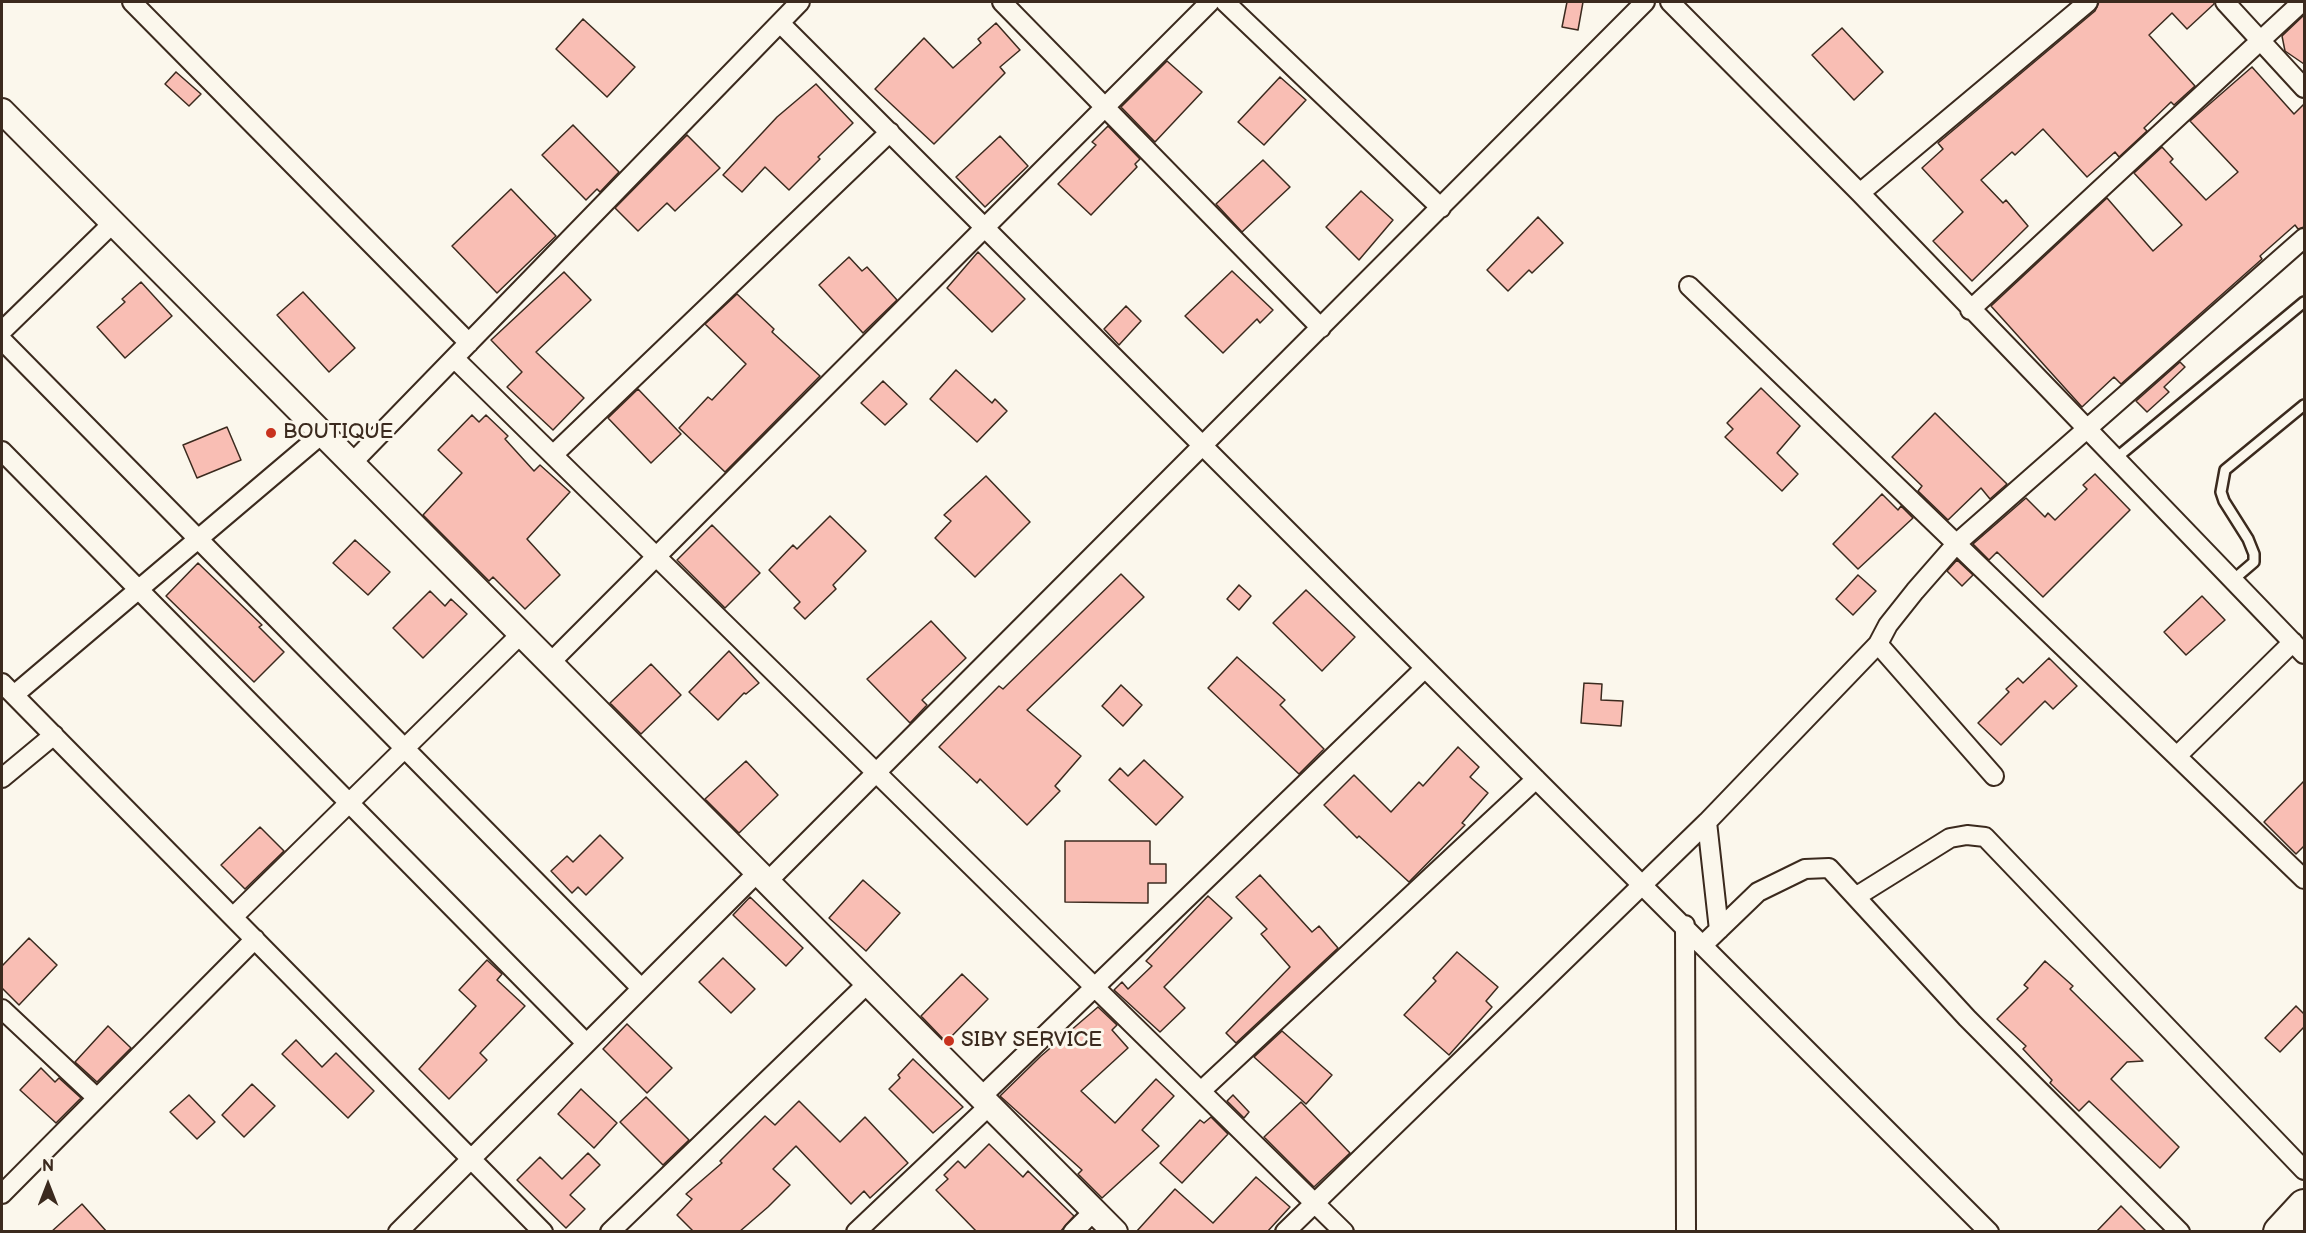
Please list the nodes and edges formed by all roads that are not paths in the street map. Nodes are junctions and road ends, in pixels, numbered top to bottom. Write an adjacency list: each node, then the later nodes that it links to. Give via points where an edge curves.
1 (132, 2): 28 (street)
2 (800, 2): 11 (street)
3 (1002, 2): 14 (street)
4 (1210, 2): 14 (street)
5 (1225, 2): 18 (street)
6 (1644, 2): 18 (street)
7 (1670, 2): 17 (street)
8 (2088, 2): 17 (street)
9 (2225, 2): 12 (street)
10 (2302, 2): 12 (street)
11 (780, 23): 16 (street); 28 (street)
12 (2260, 40): 13 (street); 24 (street)
13 (2304, 88)
14 (1105, 107): 20 (street); 25 (street)
15 (2, 111): 19 (street)
16 (890, 132): 20 (street); 35 (street)
17 (1860, 193): 24 (street)
18 (1441, 208): 25 (street)
19 (113, 223): 26 (street); 32 (street)
20 (985, 228): 33 (street); 40 (street)
21 (2304, 238): 31 (street)
22 (1689, 286): 39 (street)
23 (2304, 302): 36 (lane)
24 (1970, 310): 31 (street)
25 (1321, 328): 33 (street)
26 (2, 331)
27 (2, 340): 38 (street)
28 (469, 343): 29 (street)
29 (454, 358): 35 (street); 37 (street)
30 (2304, 405): 41 (lane, via 2225,470 2221,492 2224,501 2254,554 2254,562)
31 (2086, 429): 36 (street); 39 (street)
32 (322, 434): 37 (street); 38 (street)
33 (1203, 446): 47 (street); 52 (street)
34 (2, 452): 42 (street)
35 (553, 455): 40 (street)
36 (2115, 459): 41 (street)
37 (352, 463): 43 (street)
38 (198, 539): 42 (street); 50 (street)
39 (1957, 543): 44 (street, via 1895,616); 51 (street)
40 (656, 557): 46 (street); 52 (street)
41 (2233, 580): 45 (street)
42 (138, 590): 48 (street); 56 (street)
43 (521, 634): 46 (street); 50 (street)
44 (1878, 644): 53 (street); 57 (street)
45 (2299, 648): 51 (street)
46 (550, 663): 58 (street)
47 (1425, 668): 55 (street); 68 (street)
48 (8, 689): 49 (street)
49 (54, 735): 54 (street); 62 (street)
50 (405, 748): 56 (street); 69 (street)
51 (2177, 756): 59 (street)
52 (876, 773): 58 (street); 68 (street)
53 (1994, 776)
54 (2, 778)
55 (1536, 779): 60 (street); 72 (street)
56 (349, 803): 62 (street); 71 (street)
57 (1707, 822): 60 (street); 64 (street)
58 (762, 877): 67 (street); 69 (street)
59 (2304, 879)
60 (1642, 885): 63 (street); 78 (street)
61 (1857, 896): 64 (street, via 1829,868 1805,869 1758,892); 76 (street, via 1950,838 1985,837); 91 (street, via 1967,1018)
62 (233, 917): 65 (street)
63 (1685, 925): 66 (street); 89 (street)
64 (1719, 930): 66 (street)
65 (255, 939): 73 (street); 75 (street)
66 (1704, 944): 90 (street)
67 (868, 983): 74 (street); 83 (street)
68 (1095, 987): 72 (street); 74 (street)
69 (641, 988): 71 (street)
70 (2, 1009): 73 (street)
71 (586, 1044): 75 (street)
72 (1201, 1091): 78 (street)
73 (97, 1098): 77 (street)
74 (985, 1101): 80 (street); 84 (street)
75 (471, 1158): 81 (street); 82 (street)
76 (2304, 1170)
77 (2, 1194)
78 (1314, 1203): 87 (street); 88 (street)
79 (2304, 1206): 92 (highway)
80 (1094, 1211): 85 (street); 86 (street)
81 (398, 1232)
82 (543, 1232)
83 (610, 1232)
84 (856, 1232)
85 (1073, 1232)
86 (1115, 1232)
87 (1285, 1232)
88 (1344, 1232)
89 (1686, 1232)
90 (1989, 1232)
91 (2180, 1232)
92 (2280, 1232)

